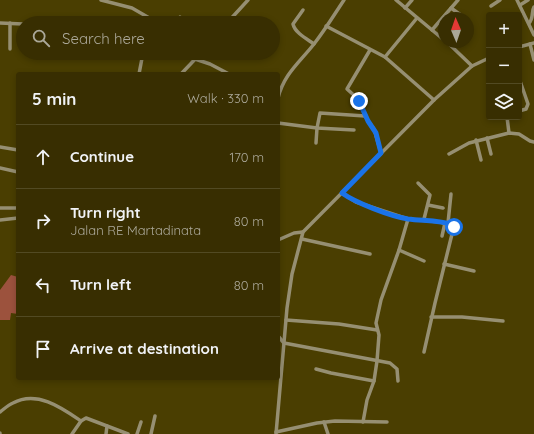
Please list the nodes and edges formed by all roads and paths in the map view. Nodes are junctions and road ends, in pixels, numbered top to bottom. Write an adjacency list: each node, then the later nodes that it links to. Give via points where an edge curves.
1 (101, 0): 17 (street, via 132,8)
2 (248, 0): 18 (street)
3 (344, 0): 24 (street)
4 (396, 0): 13 (street)
5 (412, 0): 13 (street)
6 (458, 0): 14 (street)
7 (500, 0): 11 (street)
8 (517, 0): 10 (street)
9 (528, 0): 10 (street)
10 (520, 5): 21 (street)
11 (491, 6)
12 (534, 7): 21 (street)
13 (405, 8): 19 (street)
14 (451, 8): 16 (street); 25 (street)
15 (303, 10): 29 (street, via 293,25 295,30)
16 (457, 12)
17 (143, 16)
18 (233, 16)
19 (417, 18): 25 (street); 34 (street)
20 (0, 23): 22 (street)
21 (529, 23): 27 (street)
22 (10, 24): 23 (street); 32 (street)
23 (16, 24)
24 (326, 26): 29 (street); 33 (street)
25 (432, 30): 26 (street)
26 (438, 35)
27 (534, 35)
28 (532, 43): 30 (street); 39 (street)
29 (314, 44): 44 (street, via 291,71)
30 (522, 46)
31 (453, 48): 40 (street)
32 (10, 49)
33 (370, 50): 34 (street); 48 (street, via 347,89 357,98)
34 (385, 58): 46 (street)
35 (486, 59): 40 (street)
36 (142, 60): 41 (street)
37 (194, 60): 42 (street)
38 (198, 60): 43 (street)
39 (534, 60)
40 (472, 66): 46 (street)
41 (139, 72)
42 (183, 72)
43 (225, 72)
44 (280, 91)
45 (522, 91): 47 (street, via 528,107)
46 (434, 100): 62 (street)
47 (522, 110)
48 (363, 115): 51 (street, via 320,113); 62 (street, via 376,133)
49 (507, 120): 53 (street)
50 (280, 123): 51 (street)
51 (317, 128): 52 (street); 57 (street)
52 (354, 130)
53 (509, 133): 54 (street); 56 (street, via 519,134)
54 (487, 138): 55 (street); 61 (street)
55 (476, 140): 60 (street); 63 (street)
56 (534, 142)
57 (316, 143)
58 (0, 147): 59 (street)
59 (16, 150)
60 (449, 154)
61 (491, 154)
62 (379, 155): 67 (street)
63 (481, 160)
64 (0, 168): 65 (street)
65 (16, 172)
66 (418, 183): 69 (street, via 429,194)
67 (342, 193): 74 (street, via 356,202); 78 (street)
68 (451, 194): 77 (street)
69 (428, 205): 72 (street); 75 (street)
70 (0, 208): 71 (street)
71 (16, 208)
72 (443, 208)
73 (16, 218): 76 (street)
74 (408, 219): 75 (street); 82 (street)
75 (424, 219): 77 (street)
76 (0, 220)
77 (446, 223): 79 (street); 85 (street, via 454,227)
78 (302, 232): 80 (street); 81 (street)
79 (442, 236)
80 (280, 239)
81 (302, 239): 83 (street); 88 (street, via 292,274)
82 (399, 250): 84 (street); 90 (street, via 381,300 376,323)
83 (370, 254)
84 (424, 261)
85 (444, 264): 86 (street); 87 (street)
86 (474, 271)
87 (432, 317): 89 (street); 93 (street)
88 (286, 320): 90 (street); 92 (street)
89 (503, 321)
90 (378, 330): 94 (street)
91 (280, 338): 92 (street)
92 (284, 343): 94 (street); 106 (street)
93 (424, 352)
94 (377, 361): 96 (street); 97 (street, via 390,363 396,367)
95 (316, 369): 96 (street)
96 (374, 381): 103 (street)
97 (398, 381)
98 (0, 412): 100 (street, via 16,401 38,399 61,408)
99 (154, 416): 111 (street)
100 (81, 421): 105 (street, via 87,418); 107 (street)
101 (141, 422): 110 (street)
102 (324, 422): 103 (street); 106 (street); 112 (street)
103 (363, 422): 104 (street)
104 (387, 422)
105 (107, 426): 108 (street); 109 (street)
106 (276, 433)
107 (72, 434)
108 (106, 434)
109 (128, 434)
110 (137, 434)
111 (151, 434)
112 (328, 434)

